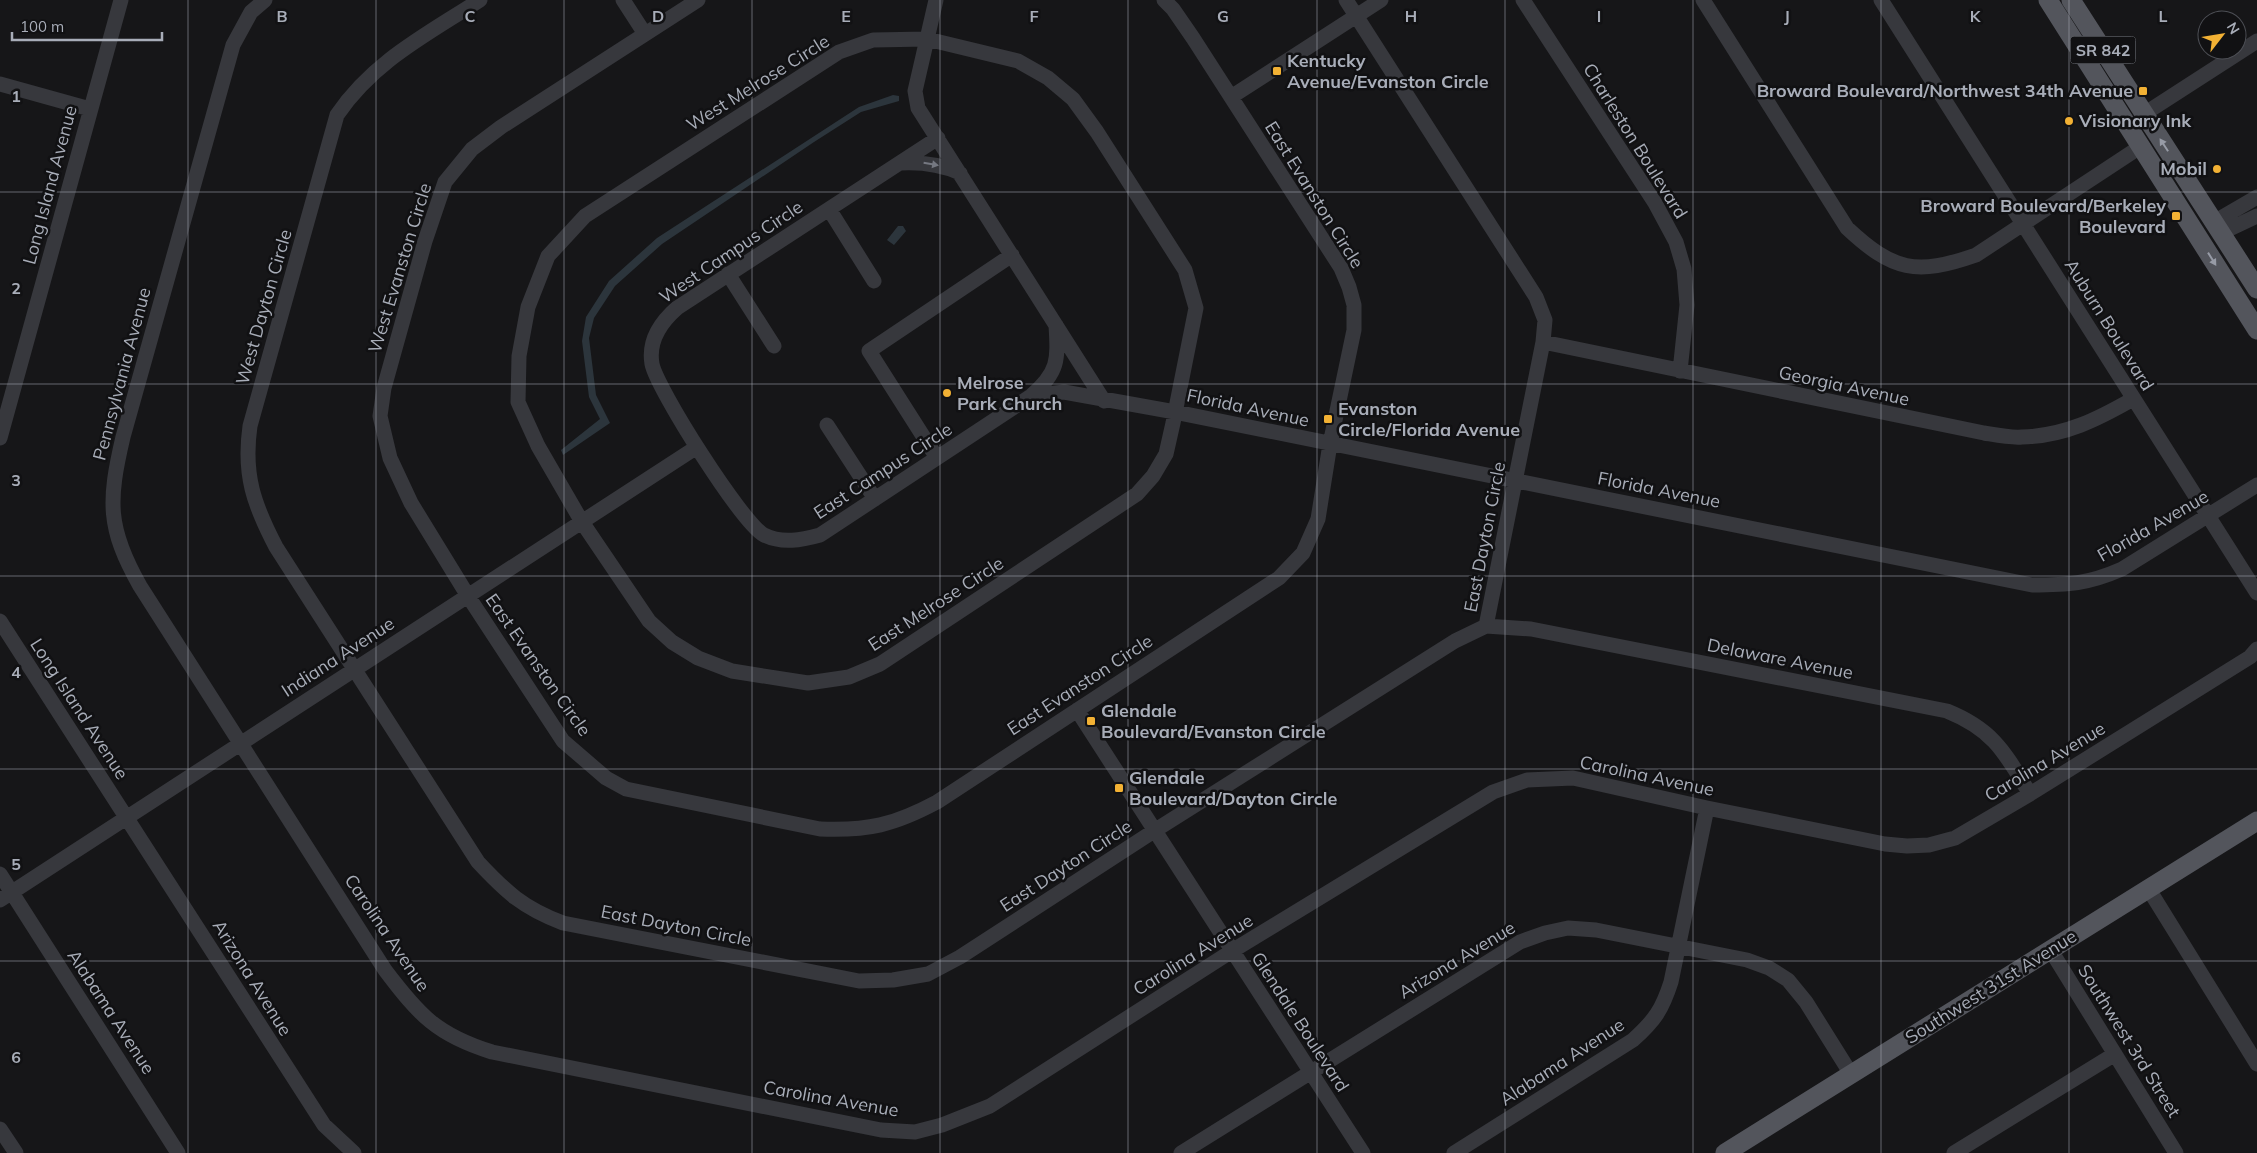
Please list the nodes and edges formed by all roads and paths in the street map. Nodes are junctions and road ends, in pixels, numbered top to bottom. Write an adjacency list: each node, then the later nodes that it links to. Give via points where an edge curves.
1 (121, 0): 21 (street, Long Island Avenue)
2 (265, 0): 66 (street, Pennsylvania Avenue, via 251,12 233,45 123,437 113,491 113,518 118,544 127,564)
3 (480, 0): 64 (street, West Dayton Circle, via 386,61 353,91 337,115 250,426 246,451 253,498 262,521)
4 (623, 0): 16 (street)
5 (698, 0): 16 (street, West Evanston Circle)
6 (936, 0): 17 (street, East Campus Circle)
7 (1164, 0): 20 (street)
8 (1346, 0): 15 (street)
9 (1381, 0): 15 (street)
10 (1523, 0): 44 (street, Charleston Boulevard, via 1655,203 1676,242 1684,269 1687,304)
11 (1703, 0): 31 (street, via 1846,228 1886,260 1905,266 1951,264 1976,255)
12 (1881, 0): 31 (street, Auburn Boulevard)
13 (2071, 0): 14 (street); 22 (main road, SR 842)
14 (2051, 6): 24 (main road, SR 842)
15 (1356, 16): 20 (street); 42 (street, East Dayton Circle, via 1536,297 1545,320)
16 (645, 34): 60 (street, West Evanston Circle, via 472,149 445,182 425,241 384,388 380,416 399,482)
17 (927, 39): 23 (street, East Campus Circle, via 915,91 918,108); 36 (street, West Melrose Circle, via 1018,61 1048,78 1073,100 1097,132); 58 (street, West Melrose Circle, via 873,40 840,52 585,216 548,256 528,307 518,356 518,402 538,446)
18 (2257, 41): 22 (street)
19 (0, 84): 21 (street)
20 (1231, 97): 51 (street, East Evanston Circle, via 1341,268 1350,288 1354,330)
21 (90, 109): 50 (street, Long Island Avenue)
22 (2144, 114): 32 (main road, SR 842, one-way to 22)
23 (938, 138): 25 (street, West Campus Circle); 26 (street, East Campus Circle)
24 (2140, 147): 30 (main road, SR 842); 31 (street)
25 (900, 163): 26 (street, one-way to 26, via 925,162); 28 (street, West Campus Circle)
26 (960, 173): 33 (street, East Campus Circle)
27 (2257, 197): 32 (street)
28 (829, 209): 34 (street, West Campus Circle); 35 (street)
29 (2257, 216): 32 (street)
30 (2186, 218): 32 (main road, via 2201,226); 37 (main road, SR 842, one-way to 37)
31 (2023, 224): 46 (street, Auburn Boulevard)
32 (2218, 227): 38 (main road, SR 842)
33 (1012, 255): 40 (street, East Campus Circle); 53 (street, via 868,351)
34 (728, 274): 43 (street); 52 (street, West Campus Circle, via 666,318 652,347 652,364 658,381)
35 (874, 281)
36 (1191, 286): 48 (street, East Melrose Circle, via 1196,308)
37 (2230, 288): 39 (main road, via 2245,290); 41 (main road, SR 842)
38 (2257, 289)
39 (2257, 306)
40 (1056, 325): 45 (street, East Campus Circle, via 1058,350 1054,369); 47 (street)
41 (2257, 330)
42 (1542, 342): 44 (street, Georgia Avenue); 54 (street, East Dayton Circle)
43 (774, 346)
44 (1680, 371): 46 (street, Georgia Avenue, via 2021,438 2070,430)
45 (1032, 396): 47 (street, Florida Avenue, via 1064,392); 53 (street, East Campus Circle)
46 (2133, 399): 57 (street, Auburn Boulevard)
47 (1104, 400): 48 (street, Florida Avenue)
48 (1175, 412): 51 (street, Florida Avenue); 58 (street, East Melrose Circle, via 1166,454 1137,494 880,664 849,676 808,683 732,671 698,658 672,642 649,621)
49 (827, 425): 56 (street)
50 (0, 438)
51 (1330, 444): 54 (street, Florida Avenue); 65 (street, East Evanston Circle, via 1318,519 1304,553 1279,578)
52 (697, 447): 56 (street, East Campus Circle, via 749,523 765,535 801,540 820,535); 58 (street, Indiana Avenue)
53 (937, 458): 56 (street, East Campus Circle)
54 (1515, 480): 57 (street, Florida Avenue, via 2032,585 2069,585 2100,579); 62 (street, East Dayton Circle)
55 (2257, 485): 57 (street, Florida Avenue)
56 (875, 499)
57 (2208, 516): 59 (street, Auburn Boulevard)
58 (582, 522): 60 (street, Indiana Avenue)
59 (2257, 593)
60 (468, 596): 64 (street, Indiana Avenue); 65 (street, East Evanston Circle, via 563,741 606,778 626,789 820,830 874,828 916,813)
61 (0, 621): 69 (street, Long Island Avenue)
62 (1486, 626): 67 (street, Delaware Avenue, via 1530,629 1947,711 1970,720 1989,734); 71 (street, East Dayton Circle, via 1455,641)
63 (2257, 649): 67 (street, Carolina Avenue, via 2250,657)
64 (354, 669): 66 (street, Indiana Avenue); 71 (street, East Dayton Circle, via 478,862 518,902 563,923 860,981 893,980 928,974 960,958)
65 (1076, 710): 71 (street, Glendale Boulevard)
66 (241, 743): 69 (street, Indiana Avenue); 77 (street, Carolina Avenue, via 385,970 409,1002 428,1022 447,1035 492,1052 881,1130 915,1132 990,1106)
67 (2030, 794): 68 (street, Carolina Avenue, via 1955,838 1929,845 1907,846)
68 (1707, 808): 75 (street, Alabama Avenue); 77 (street, Carolina Avenue, via 1573,778 1527,780 1493,792)
69 (127, 817): 74 (street, Indiana Avenue); 86 (street, Arizona Avenue, via 324,1125)
70 (2257, 821): 73 (main road, Southwest 31st Avenue)
71 (1154, 830): 77 (street, Glendale Boulevard)
72 (0, 874): 74 (street, Alabama Avenue)
73 (2148, 888): 76 (main road, Southwest 31st Avenue); 79 (street)
74 (6, 896): 85 (street, Alabama Avenue)
75 (1678, 945): 80 (street, Arizona Avenue, via 1596,930 1568,928 1544,933 1520,942); 81 (street, Arizona Avenue, via 1748,960 1788,980 1806,1002); 89 (street, Alabama Avenue, via 1664,1006 1650,1025 1633,1040)
76 (2050, 950): 78 (street, Southwest 3rd Street); 81 (main road, Southwest 31st Avenue)
77 (1232, 952): 80 (street, Glendale Boulevard)
78 (2114, 1054): 83 (street, Southwest 3rd Street); 91 (street)
79 (2257, 1064)
80 (1310, 1072): 87 (street, Arizona Avenue); 88 (street, Glendale Boulevard)
81 (1851, 1074): 90 (main road, Southwest 31st Avenue)
82 (0, 1129): 84 (street)
83 (2172, 1152)
84 (16, 1153)
85 (178, 1153)
86 (354, 1153)
87 (1182, 1153)
88 (1363, 1153)
89 (1454, 1153)
90 (1725, 1153)
91 (1954, 1153)

